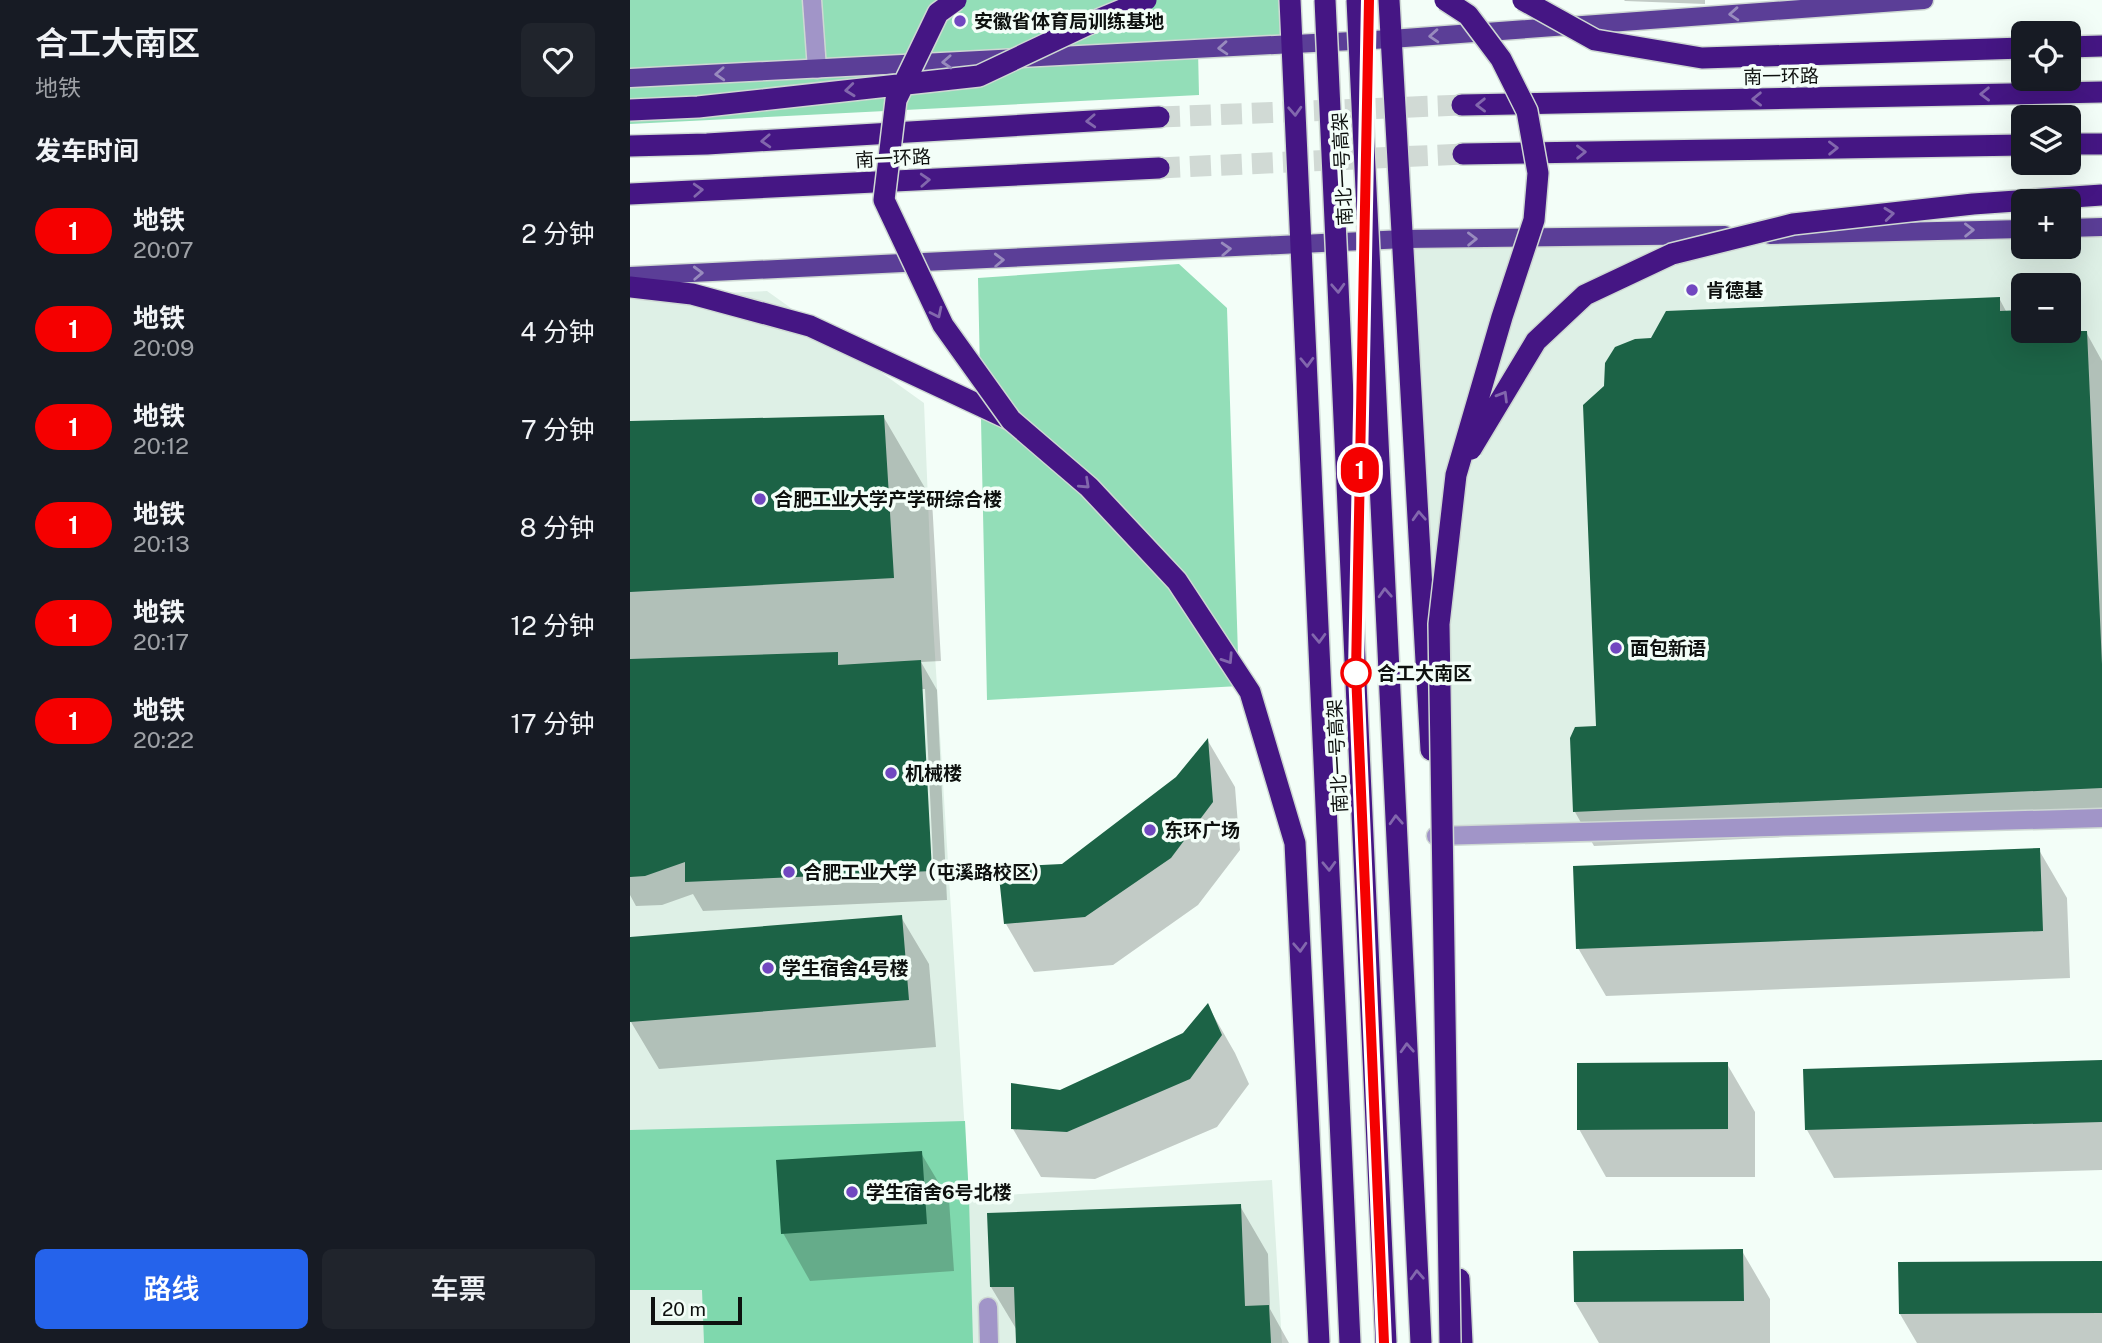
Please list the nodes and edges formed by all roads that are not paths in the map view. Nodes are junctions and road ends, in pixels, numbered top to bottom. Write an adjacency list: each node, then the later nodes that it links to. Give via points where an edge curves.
1 (812, 0): 16 (street)
2 (956, 0): 37 (highway, one-way to 37, bridge, via 938,12 896,100 884,200 943,325)
3 (1146, 0): 20 (highway, one-way to 20, bridge, via 979,76 698,107)
4 (1290, 0): 12 (highway)
5 (1325, 0): 45 (highway, 南北一号高架, one-way to 45, bridge)
6 (1357, 0): 46 (highway, 南北一号高架, one-way to 6, bridge)
7 (1389, 0): 11 (highway)
8 (1445, 0): 38 (highway, bridge, via 1468,15 1501,59 1527,111 1538,173 1534,220)
9 (1523, 0): 15 (highway, bridge, via 1595,40 1702,58)
10 (1924, 0): 11 (main road, one-way to 11)
11 (1391, 39): 12 (main road); 33 (highway)
12 (1291, 42): 16 (main road, one-way to 16); 34 (highway, one-way to 34)
13 (2102, 46): 14 (highway)
14 (2081, 47)
15 (2011, 48)
16 (817, 69): 17 (main road, one-way to 17)
17 (630, 78)
18 (2102, 92): 19 (highway, 南一环路, one-way to 19)
19 (1462, 105)
20 (630, 110)
21 (1159, 117): 25 (highway, 南一环路, one-way to 25)
22 (2081, 144): 23 (highway)
23 (2102, 144)
24 (2011, 145): 26 (highway, one-way to 24)
25 (630, 146)
26 (1463, 154)
27 (1159, 169): 28 (highway, 南一环路, one-way to 27)
28 (630, 194)
29 (2102, 195): 38 (highway, one-way to 29, bridge, via 1536,341 1585,295 1672,254 1793,224)
30 (2102, 227): 31 (main road)
31 (2081, 228)
32 (2011, 229): 33 (main road, one-way to 32)
33 (1404, 239): 34 (main road); 40 (highway, one-way to 33)
34 (1302, 245): 35 (main road, one-way to 34); 44 (highway, one-way to 44)
35 (630, 276)
36 (630, 288): 37 (highway, via 692,294 810,326)
37 (1011, 420): 43 (highway, one-way to 43, bridge, via 1089,487 1177,581 1250,692 1295,843)
38 (1456, 475): 47 (highway, bridge, via 1439,624)
39 (2102, 818): 40 (street)
40 (1436, 836): 48 (highway)
41 (988, 1307): 42 (street)
42 (989, 1343)
43 (1319, 1343)
44 (1350, 1343)
45 (1386, 1343)
46 (1421, 1343)
47 (1450, 1343)
48 (1462, 1343)

